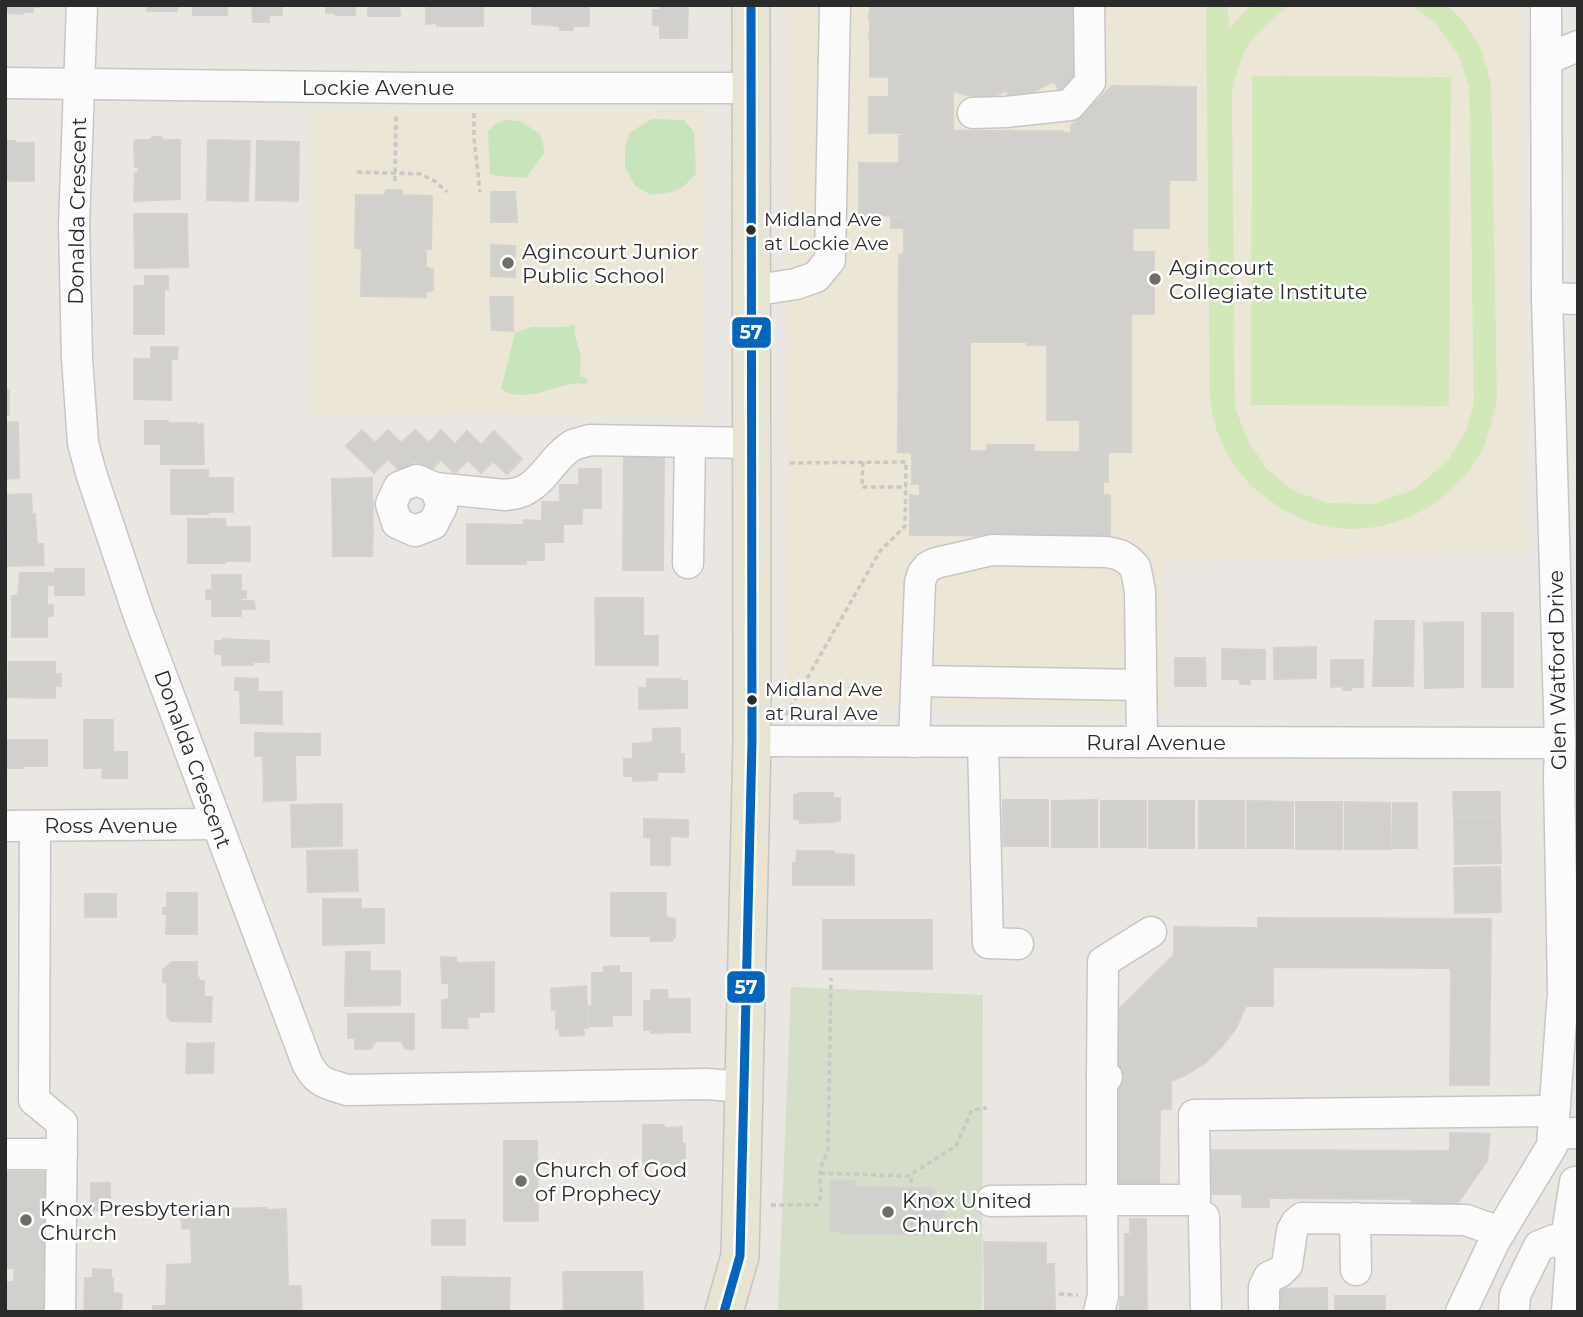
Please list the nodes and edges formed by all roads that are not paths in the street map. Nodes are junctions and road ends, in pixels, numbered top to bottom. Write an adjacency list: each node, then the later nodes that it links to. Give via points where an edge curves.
1 (82, 5): 9 (street, Donalda Crescent)
2 (751, 5): 10 (main road)
3 (835, 5): 12 (street, via 830,260 816,277)
4 (1089, 5): 11 (street, via 1090,82 1070,105)
5 (1546, 5): 7 (street, Glen Watford Drive)
6 (1578, 46): 7 (street)
7 (1547, 59): 13 (street, Glen Watford Drive)
8 (5, 83): 9 (street, Lockie Avenue)
9 (79, 85): 10 (street, Lockie Avenue); 26 (street, Donalda Crescent, via 74,224 83,443 138,613)
10 (751, 88): 12 (main road)
11 (973, 113)
12 (751, 291): 16 (main road)
13 (1547, 298): 14 (street); 25 (street, Glen Watford Drive)
14 (1578, 299)
15 (690, 442): 16 (street); 17 (street, via 599,440 575,444 527,489 505,495); 18 (street)
16 (752, 443): 21 (main road)
17 (435, 488)
18 (688, 563)
19 (917, 681): 20 (street); 20 (street, via 920,582 928,567 992,550 1056,551 1107,552 1135,567 1140,592); 22 (street)
20 (1140, 685): 24 (street)
21 (752, 741): 22 (street, Rural Avenue); 31 (main road)
22 (914, 742): 23 (street, Rural Avenue)
23 (983, 742): 24 (street, Rural Avenue); 30 (street, via 988,943)
24 (1142, 743): 25 (street, Rural Avenue)
25 (1560, 743): 32 (street, Glen Watford Drive)
26 (216, 824): 28 (street, Ross Avenue); 31 (street, Donalda Crescent, via 307,1063 322,1082 347,1090)
27 (5, 826): 28 (street, Ross Avenue)
28 (35, 826): 34 (street, via 34,1100 62,1123)
29 (1151, 932): 36 (street, via 1103,962)
30 (1018, 944)
31 (744, 1087): 42 (main road)
32 (1562, 1126): 36 (street, via 1195,1115 1195,1200); 40 (street, Glen Watford Drive)
33 (5, 1154): 34 (street)
34 (62, 1154): 45 (street)
35 (1575, 1182): 41 (street)
36 (1102, 1199): 37 (street); 48 (street, via 1103,1296)
37 (991, 1200)
38 (1204, 1217): 49 (street)
39 (1356, 1218): 40 (street, via 1466,1220); 44 (street); 50 (street, via 1302,1218 1296,1223 1287,1265 1269,1277 1264,1287)
40 (1496, 1240): 43 (street); 51 (street, Glen Watford Drive)
41 (1565, 1245): 43 (street, via 1554,1240 1539,1246); 53 (street, via 1571,1255)
42 (740, 1256): 46 (main road); 47 (main road)
43 (1530, 1264): 52 (street, via 1515,1295)
44 (1356, 1270)
45 (60, 1312)
46 (724, 1312)
47 (753, 1312)
48 (1099, 1312)
49 (1206, 1312)
50 (1264, 1312)
51 (1461, 1312)
52 (1514, 1312)
53 (1567, 1312)

